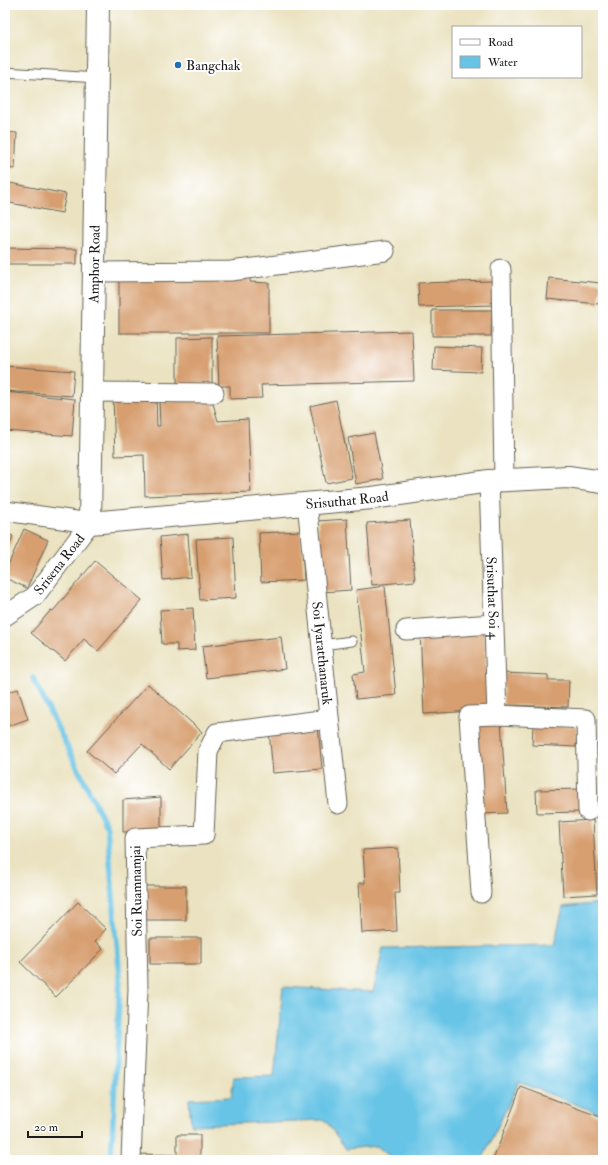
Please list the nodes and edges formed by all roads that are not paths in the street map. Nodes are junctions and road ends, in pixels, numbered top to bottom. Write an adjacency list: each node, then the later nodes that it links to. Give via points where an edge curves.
1 (98, 5): 3 (street, Amphor Road)
2 (5, 72): 3 (lane)
3 (97, 78): 6 (street, Amphor Road)
4 (385, 251): 6 (street, via 231,271)
5 (501, 269): 9 (street, Srisuthat Soi 4)
6 (94, 272): 7 (street, Amphor Road)
7 (92, 392): 8 (street); 13 (street, Amphor Road)
8 (214, 393)
9 (496, 481): 10 (street, Srisuthat Road, via 568,477); 11 (street, Srisuthat Road, via 372,498); 15 (street, Srisuthat Soi 4)
10 (603, 482)
11 (307, 502): 13 (street, Srisuthat Road); 18 (street, Soi Iyaratthanaruk)
12 (5, 511): 13 (street)
13 (90, 523): 14 (street, Srisena Road, via 35,596)
14 (5, 616)
15 (494, 624): 16 (street); 19 (street, Srisuthat Soi 4)
16 (406, 630)
17 (352, 641): 18 (lane)
18 (322, 645): 20 (street, Soi Iyaratthanaruk)
19 (497, 715): 22 (street, via 586,719); 23 (street, via 469,716)
20 (329, 719): 21 (street, Soi Iyaratthanaruk); 24 (street, Soi Ruamnamjai, via 217,733 208,751 204,835 135,838 138,989)
21 (338, 804)
22 (588, 811)
23 (481, 893)
24 (131, 1160)

